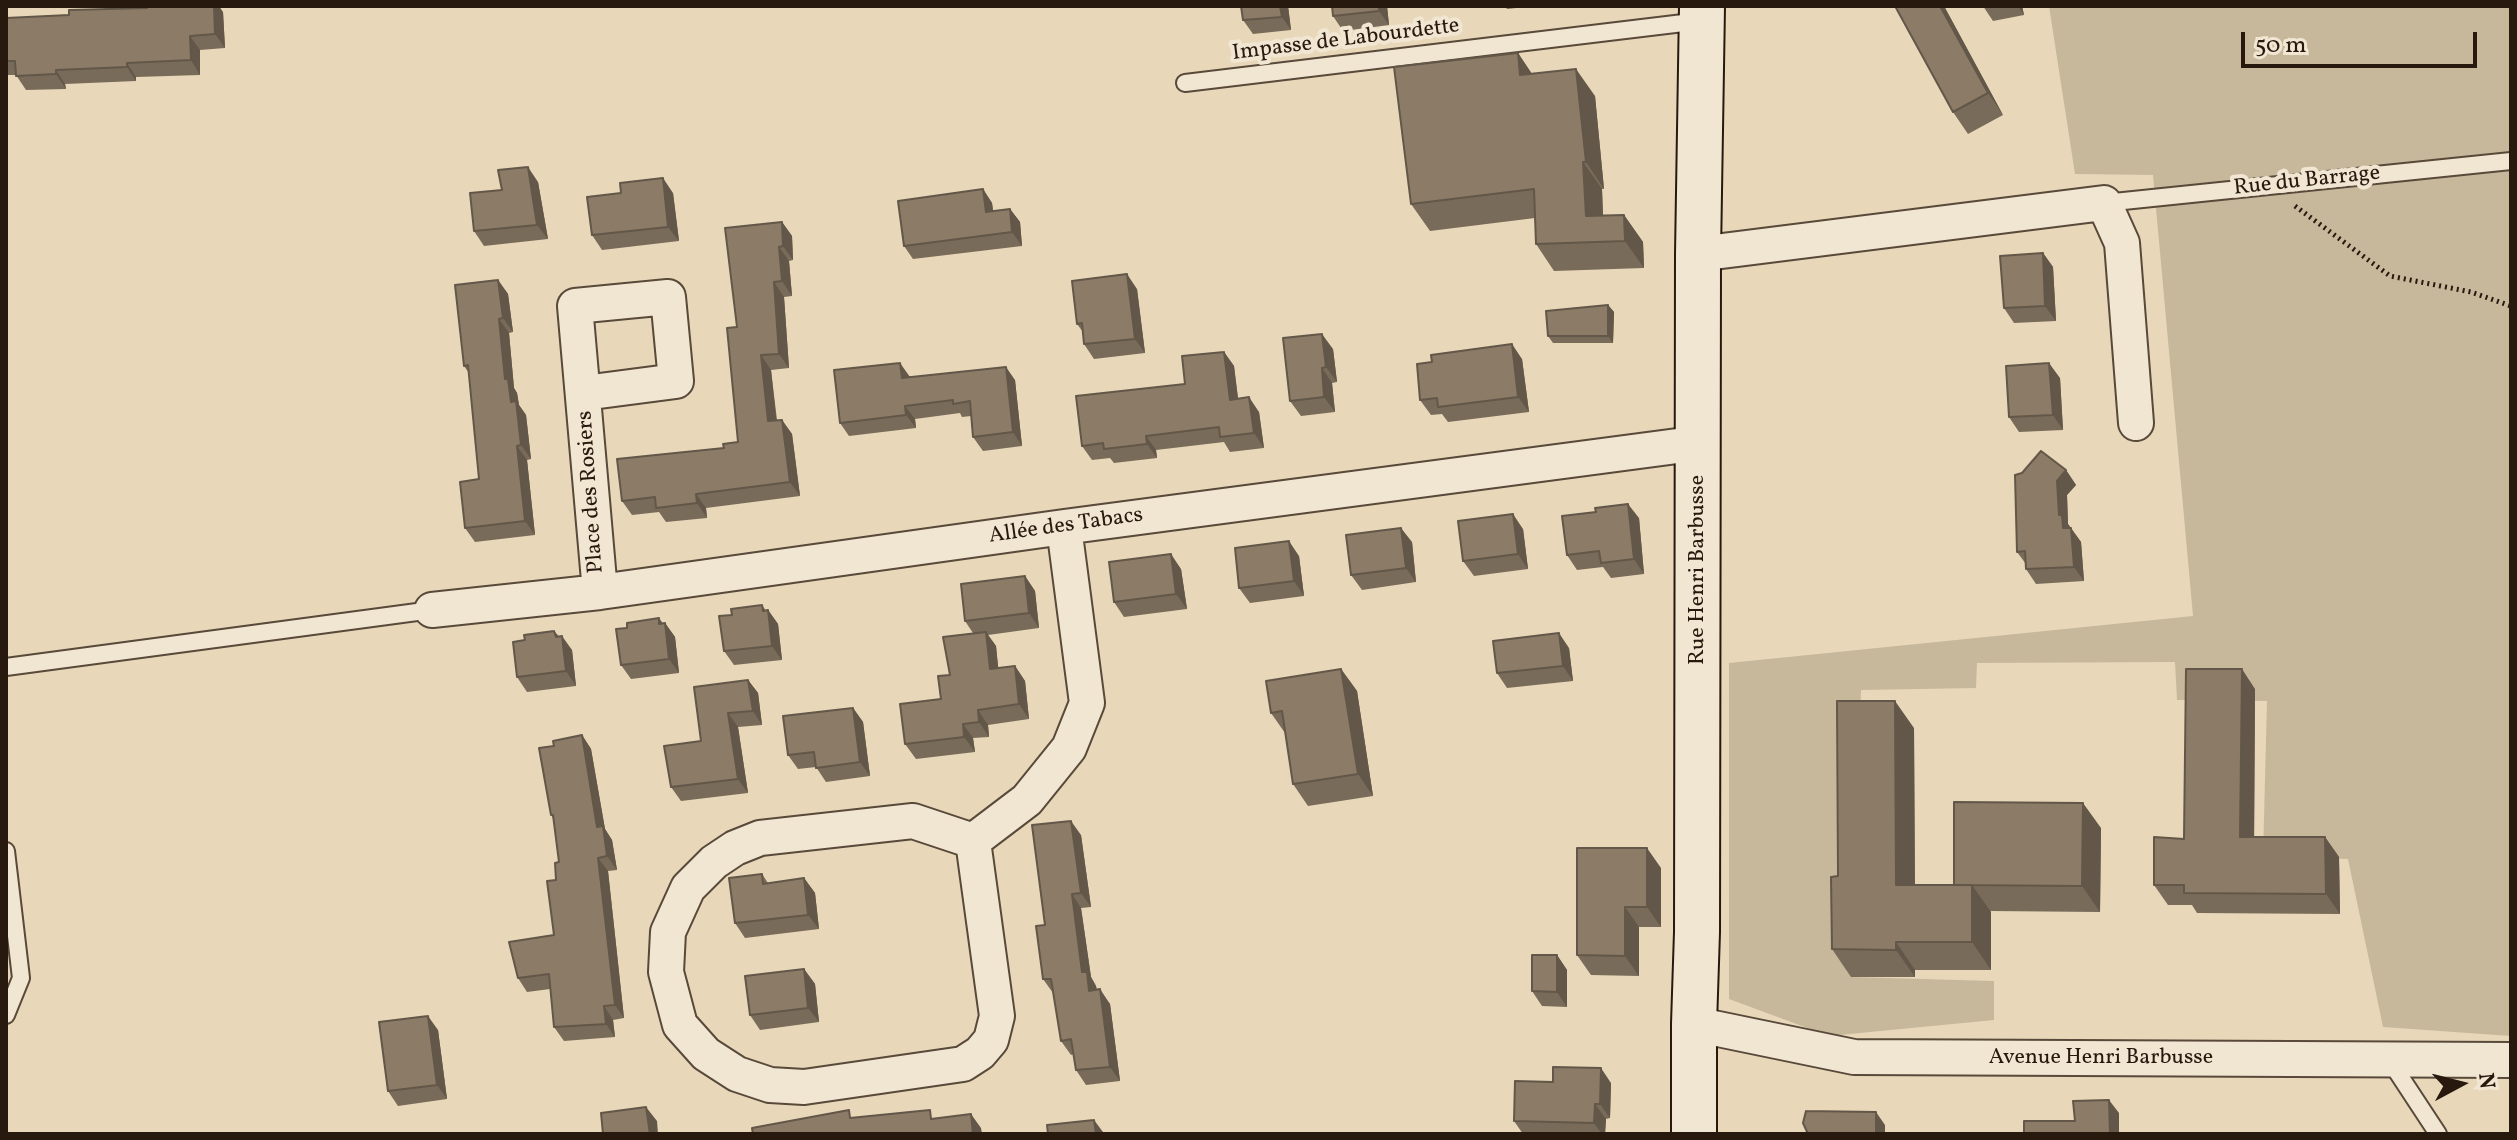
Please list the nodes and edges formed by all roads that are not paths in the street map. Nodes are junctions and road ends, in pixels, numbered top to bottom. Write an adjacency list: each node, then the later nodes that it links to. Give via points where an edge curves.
1 (1702, 13): 2 (lane, Impasse de Labourdette); 5 (main road, Rue Henri Barbusse)
2 (1185, 83)
3 (2511, 161): 4 (lane, Rue du Barrage)
4 (2104, 203): 5 (street, Rue du Barrage); 7 (street, via 2122,243)
5 (1698, 254): 8 (main road, Rue Henri Barbusse)
6 (584, 393): 10 (street, Place des Rosiers)
7 (2136, 423)
8 (1700, 443): 9 (street, Allée des Tabacs); 16 (main road, Rue Henri Barbusse)
9 (1064, 527): 10 (street, Allée des Tabacs); 13 (street, via 1087,703 1069,748 1027,800)
10 (600, 592): 11 (street, Allée des Tabacs)
11 (432, 610): 12 (lane)
12 (6, 667)
13 (973, 841): 13 (street, via 913,821 760,838 735,848 688,888 668,932 666,972 680,1025 706,1054 737,1074 770,1085 804,1087 963,1064 991,1040 997,1016)
14 (6, 851): 15 (lane, via 21,978)
15 (6, 1015)
16 (1694, 1024): 18 (street, Avenue Henri Barbusse, via 1854,1057); 19 (main road, Rue Henri Barbusse)
17 (2511, 1060): 18 (street, Avenue Henri Barbusse)
18 (2390, 1061): 20 (lane)
19 (1694, 1134)
20 (2438, 1134)

